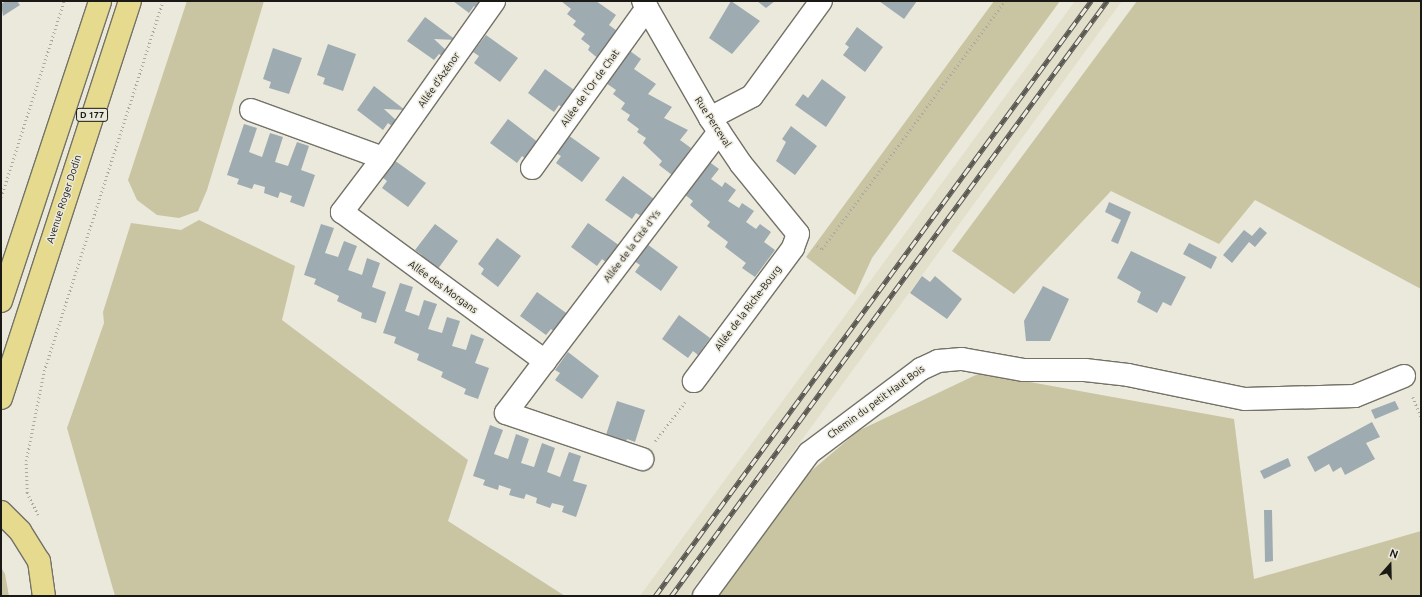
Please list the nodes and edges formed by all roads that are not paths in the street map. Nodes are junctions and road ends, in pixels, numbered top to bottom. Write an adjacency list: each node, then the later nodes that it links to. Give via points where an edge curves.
1 (100, 1): 11 (main road, D 177)
2 (130, 1): 15 (main road, Avenue Roger Dodin / D 177)
3 (494, 1): 8 (street, Allée d'Azénor)
4 (821, 1): 7 (street, via 752,96)
5 (645, 5): 7 (street, Rue Perceval); 9 (street, Allée de l'Or de Chat)
6 (251, 110): 8 (street)
7 (715, 125): 10 (street, Rue Perceval); 12 (street, Allée de la Cité d'Ys)
8 (383, 158): 12 (street, Allée des Morgans, via 342,212)
9 (532, 168)
10 (798, 234): 14 (street, Allée de la Riche-Bourg, via 793,248)
11 (1, 301)
12 (545, 361): 16 (street, via 506,413)
13 (1404, 376): 19 (street, Chemin du petit Haut Bois, via 1355,396 1245,399 1128,375 1084,370 1024,370 962,359 938,360 921,369 810,453)
14 (694, 381)
15 (1, 398)
16 (642, 458)
17 (1, 512): 18 (main road, via 20,531 39,561)
18 (44, 596)
19 (704, 596)

